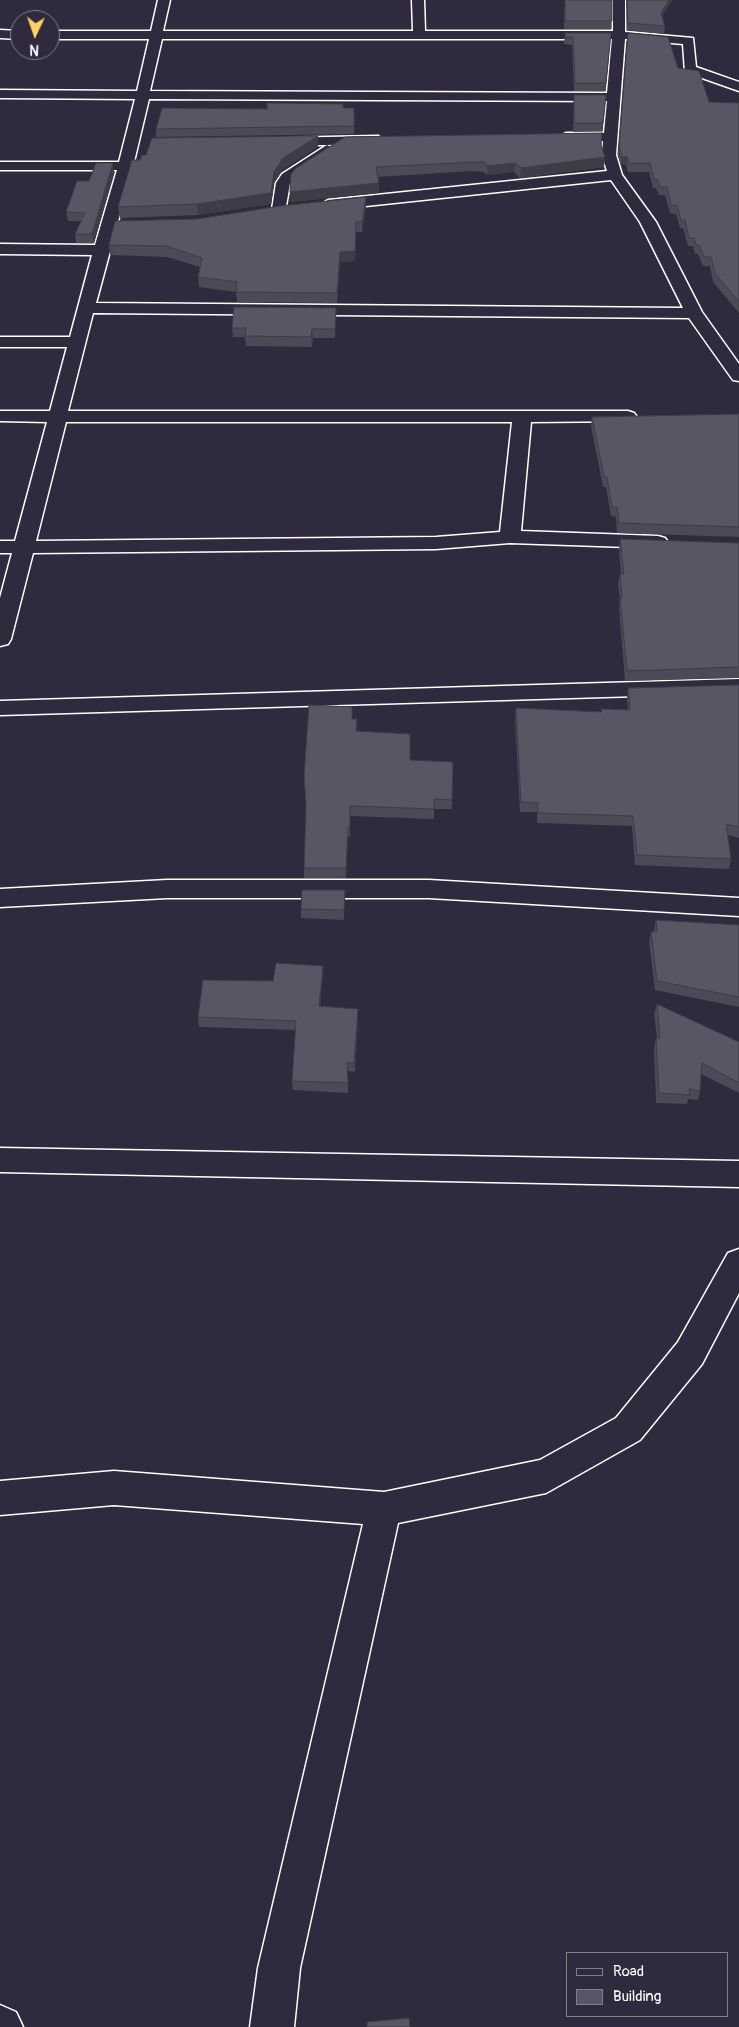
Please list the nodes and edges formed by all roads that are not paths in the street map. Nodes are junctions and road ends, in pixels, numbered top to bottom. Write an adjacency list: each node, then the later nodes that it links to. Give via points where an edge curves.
1 (164, 0): 5 (street)
2 (418, 0): 7 (street)
3 (619, 0): 6 (street)
4 (60, 35): 5 (street)
5 (156, 35): 7 (street); 10 (street)
6 (619, 35): 7 (street); 8 (street, via 689,41 690,69); 11 (street)
7 (419, 36)
8 (739, 87)
9 (0, 94): 10 (street)
10 (144, 94): 11 (street); 18 (street, via 137,143)
11 (615, 96): 12 (street)
12 (612, 137): 13 (street); 19 (street, via 610,155)
13 (556, 138)
14 (390, 140): 15 (street)
15 (341, 141): 16 (street); 20 (street, via 290,173 283,183)
16 (271, 142)
17 (0, 166): 18 (street)
18 (126, 166): 23 (street)
19 (615, 175): 20 (street); 27 (street, via 648,222)
20 (280, 209): 21 (street)
21 (262, 212)
22 (127, 224): 23 (street)
23 (109, 225): 25 (street)
24 (0, 250): 25 (street)
25 (101, 250): 26 (street)
26 (87, 308): 27 (street); 29 (street)
27 (694, 313): 30 (street)
28 (0, 342): 29 (street)
29 (77, 342): 32 (street)
30 (739, 376)
31 (0, 416): 32 (street)
32 (58, 416): 34 (street); 37 (street)
33 (650, 417): 34 (street)
34 (522, 418): 35 (street)
35 (510, 537): 36 (street); 37 (street, via 436,543)
36 (679, 543)
37 (24, 547): 38 (street); 39 (street)
38 (0, 548)
39 (0, 639)
40 (739, 686): 41 (street)
41 (0, 708)
42 (0, 898): 43 (street, via 167,889 429,889)
43 (739, 907)
44 (0, 1160): 45 (street)
45 (739, 1174)
46 (739, 1263): 48 (street, via 690,1352 628,1428 546,1476)
47 (0, 1498): 48 (street, via 114,1488)
48 (384, 1509): 49 (street, via 279,1968)
49 (272, 2027)

